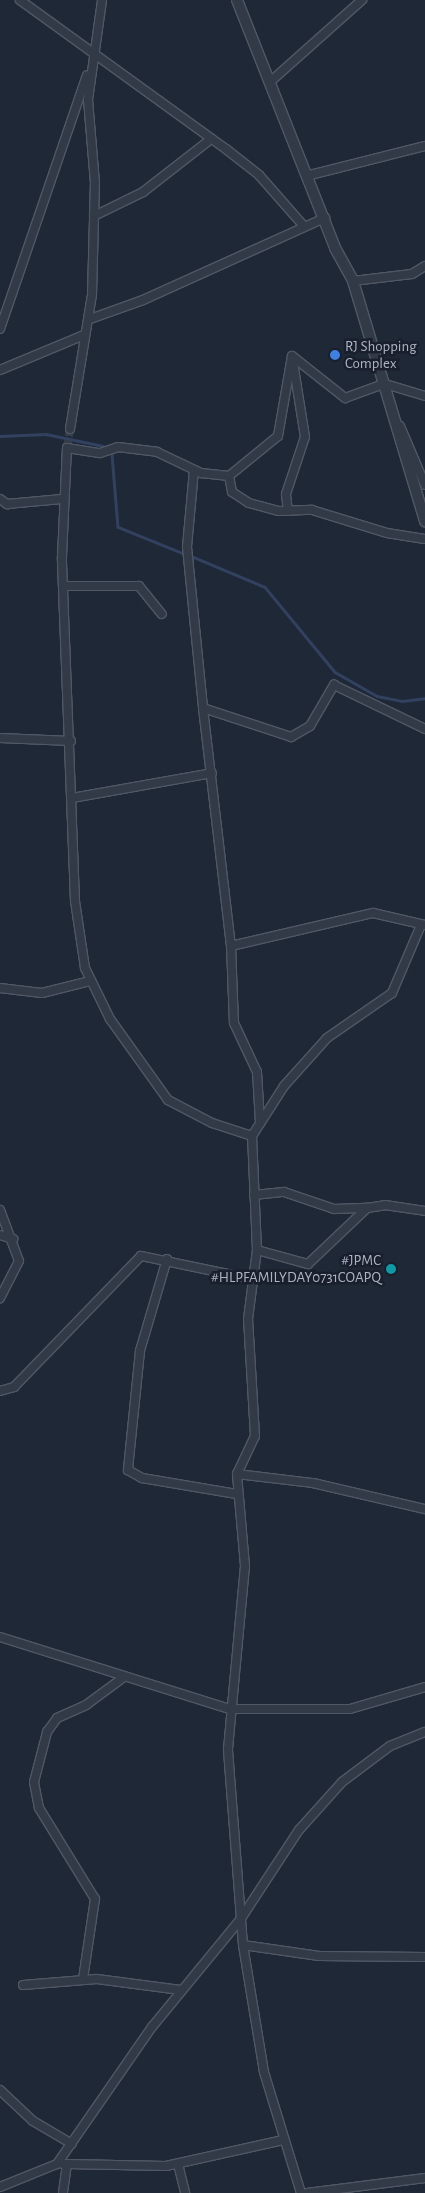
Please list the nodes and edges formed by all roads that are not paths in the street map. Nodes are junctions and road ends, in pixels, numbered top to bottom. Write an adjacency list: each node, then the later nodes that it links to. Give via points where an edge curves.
1 (20, 0): 5 (street)
2 (102, 0): 5 (street)
3 (237, 0): 7 (street)
4 (362, 0): 7 (street)
5 (96, 52): 6 (street); 8 (street, via 119,74)
6 (90, 69): 11 (street); 17 (street)
7 (271, 80): 10 (street)
8 (211, 139): 11 (street, via 143,192); 13 (street, via 259,175)
9 (425, 146): 10 (street)
10 (310, 175): 12 (street)
11 (94, 216): 16 (street)
12 (325, 218): 13 (street); 15 (street)
13 (303, 225): 16 (street, via 142,300)
14 (425, 266): 15 (street, via 412,274)
15 (353, 281): 21 (street)
16 (90, 319): 18 (street)
17 (0, 329)
18 (84, 335): 20 (street); 23 (street)
19 (292, 356): 21 (street, via 345,398); 25 (street, via 278,436); 29 (street, via 305,437 286,494)
20 (0, 370)
21 (381, 385): 30 (street)
22 (425, 396): 26 (street, via 381,382)
23 (70, 429)
24 (194, 470): 25 (street); 27 (street, via 157,452 118,447 100,454 67,448); 34 (street, via 187,547)
25 (229, 476): 29 (street, via 239,498)
26 (425, 485)
27 (62, 499): 28 (street); 32 (street)
28 (1, 502)
29 (288, 511): 31 (street, via 312,510 387,533)
30 (425, 521)
31 (425, 539)
32 (63, 586): 33 (street, via 139,586); 37 (street)
33 (162, 614)
34 (203, 708): 35 (street, via 291,737 310,726 334,685); 38 (street)
35 (425, 729)
36 (0, 738): 37 (street)
37 (71, 741): 39 (street)
38 (212, 773): 39 (street); 41 (street)
39 (72, 798): 42 (street, via 75,901)
40 (423, 924): 41 (street, via 373,913); 44 (street, via 392,993 327,1038 284,1086)
41 (231, 946): 44 (street, via 234,1023 257,1072 261,1092)
42 (90, 981): 43 (street, via 35,993); 45 (street, via 144,1073 168,1100 212,1123)
43 (0, 988)
44 (260, 1125): 45 (street)
45 (252, 1136): 46 (street)
46 (254, 1195): 47 (street, via 284,1192 334,1209); 52 (street)
47 (367, 1208): 49 (street, via 385,1205); 52 (street, via 308,1264)
48 (0, 1210): 51 (street)
49 (425, 1211)
50 (0, 1234): 51 (street)
51 (13, 1239): 55 (street, via 18,1269)
52 (258, 1250): 54 (street)
53 (167, 1259): 54 (street); 56 (street, via 141,1256 130,1264 14,1387); 58 (street, via 140,1351 128,1470 142,1478)
54 (252, 1279): 57 (street, via 248,1319 254,1436)
55 (0, 1298)
56 (0, 1391)
57 (237, 1474): 58 (street); 59 (street, via 313,1483)
58 (237, 1494): 63 (street, via 245,1566)
59 (425, 1509)
60 (0, 1637): 61 (street)
61 (124, 1677): 63 (street); 68 (street, via 86,1704 57,1718 47,1732 34,1782 39,1808 95,1899)
62 (425, 1687): 63 (street, via 350,1709)
63 (230, 1709): 65 (street, via 228,1749)
64 (425, 1732): 65 (street, via 390,1746 342,1782 299,1830)
65 (240, 1920): 66 (street); 70 (street)
66 (243, 1946): 67 (street, via 319,1956); 72 (street, via 264,2072)
67 (425, 1957)
68 (83, 1979): 69 (street); 70 (street)
69 (23, 1985)
70 (180, 1990): 73 (street)
71 (0, 2090): 73 (street, via 33,2120)
72 (284, 2140): 76 (street); 81 (street)
73 (72, 2144): 74 (street)
74 (57, 2164): 75 (street); 78 (street)
75 (67, 2164): 76 (street); 79 (street)
76 (178, 2164): 80 (street)
77 (425, 2178): 82 (street)
78 (0, 2187)
79 (64, 2193)
80 (185, 2193)
81 (302, 2193)
82 (307, 2193)

